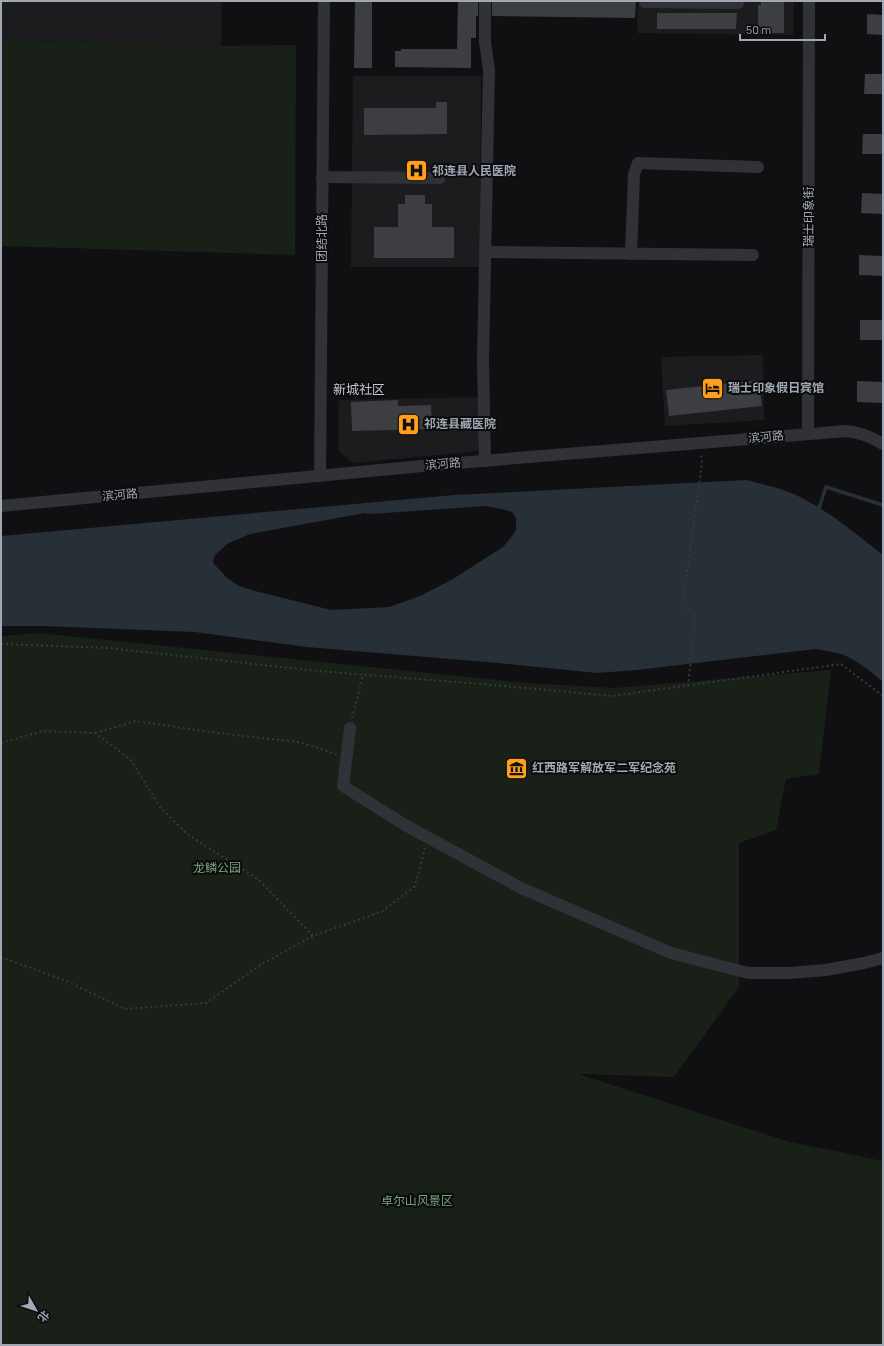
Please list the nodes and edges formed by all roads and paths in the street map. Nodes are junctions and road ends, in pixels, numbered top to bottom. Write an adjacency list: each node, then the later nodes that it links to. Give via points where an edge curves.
1 (324, 1): 7 (street, 团结北路)
2 (486, 1): 9 (street, via 485,42 489,70)
3 (645, 1): 5 (street)
4 (809, 1): 12 (street, 瑞士印象街)
5 (738, 3)
6 (758, 167): 10 (street, via 638,163 634,174)
7 (322, 177): 8 (street); 16 (street, 团结北路)
8 (440, 178)
9 (485, 252): 10 (street); 14 (street)
10 (631, 254): 11 (street)
11 (753, 255)
12 (808, 434): 13 (street, 滨河路, via 855,432 870,436); 14 (street, 滨河路)
13 (883, 444)
14 (484, 461): 16 (street, 滨河路)
15 (702, 464): 20 (path, via 682,608 696,613)
16 (320, 476): 17 (street, 滨河路)
17 (1, 506)
18 (1, 644): 19 (path, via 108,648)
19 (363, 675): 20 (path, via 612,696); 22 (path)
20 (688, 686): 21 (path, via 841,664)
21 (883, 696)
22 (350, 728): 25 (street)
23 (95, 733): 24 (path, via 43,731); 25 (path, via 136,721 298,742); 27 (path, via 131,760 160,806 187,834 259,880)
24 (1, 743)
25 (346, 758): 26 (street, via 343,786)
26 (427, 837): 27 (path, via 415,886 383,911); 29 (street, via 521,888 671,953 748,973 826,970)
27 (313, 936): 28 (path, via 262,964 206,1003 126,1009 66,981)
28 (1, 957)
29 (883, 958)

